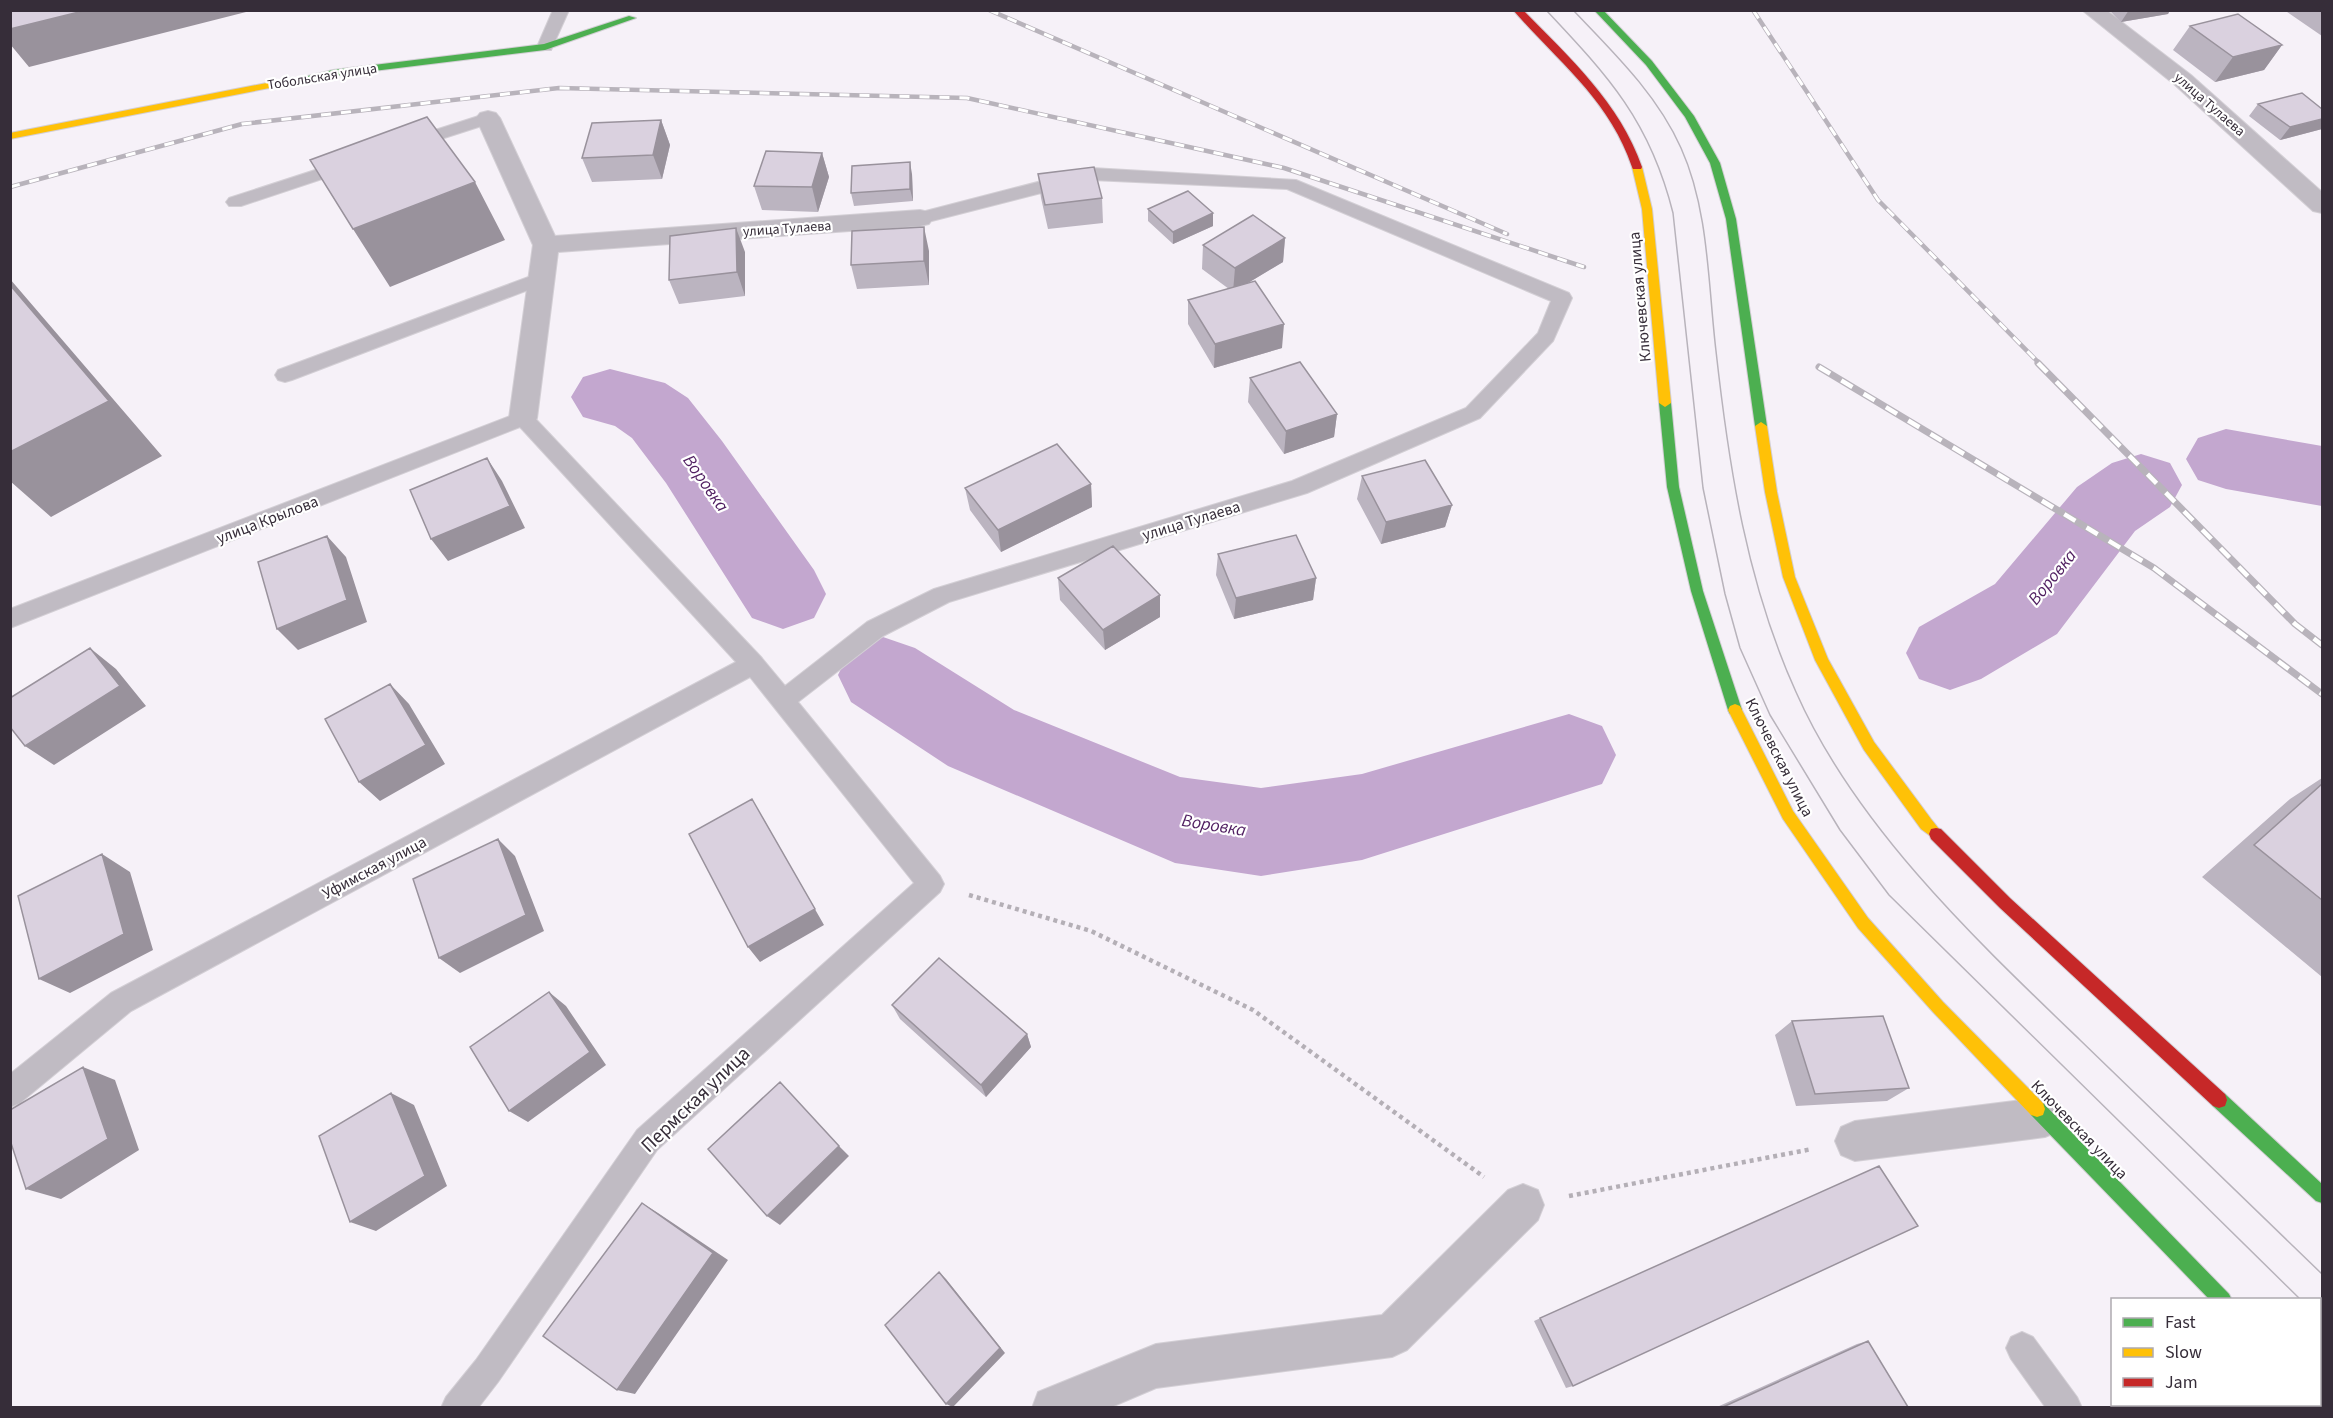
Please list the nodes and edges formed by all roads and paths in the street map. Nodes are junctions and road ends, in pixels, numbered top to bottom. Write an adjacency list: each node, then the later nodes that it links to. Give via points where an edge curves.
1 (561, 10): 6 (lane)
2 (1517, 10): 23 (main road, Ключевская улица, via 1583,79 1618,123 1635,158 1647,209 1673,487 1697,591 1737,716 1788,815 1863,923 1938,1007)
3 (1598, 10): 25 (main road, via 1649,63 1689,116 1715,163 1731,219 1771,492 1789,577 1822,660 1869,746 1926,824 2005,903)
4 (2092, 10): 12 (street, улица Тулаева, via 2183,80)
5 (632, 18): 6 (main road, Тобольская улица)
6 (545, 47): 8 (main road, Тобольская улица, via 333,73)
7 (488, 118): 9 (lane); 14 (street)
8 (10, 136)
9 (393, 150)
10 (371, 157): 11 (lane)
11 (235, 202)
12 (2322, 205)
13 (920, 218): 14 (street, улица Тулаева); 20 (lane, улица Тулаева, via 1092,174 1290,184 1562,298 1546,336 1473,413 1299,487 942,595 875,629)
14 (546, 245): 15 (street)
15 (542, 278): 16 (lane); 17 (street)
16 (285, 375)
17 (523, 418): 18 (lane, улица Крылова); 19 (lane)
18 (10, 619)
19 (753, 664): 20 (lane); 22 (lane, Уфимская улица, via 121,1002)
20 (784, 700): 21 (lane)
21 (931, 884): 26 (path, via 1091,931 1253,1010); 29 (lane, Пермская улица, via 647,1140 487,1371)
22 (10, 1093)
23 (2045, 1116): 24 (street); 27 (main road, Ключевская улица)
24 (1855, 1141): 26 (path)
25 (2322, 1195)
26 (1523, 1205): 30 (street, via 1392,1335 1156,1366)
27 (2222, 1298)
28 (2022, 1348): 31 (lane)
29 (457, 1407)
30 (1054, 1407)
31 (2066, 1407)

